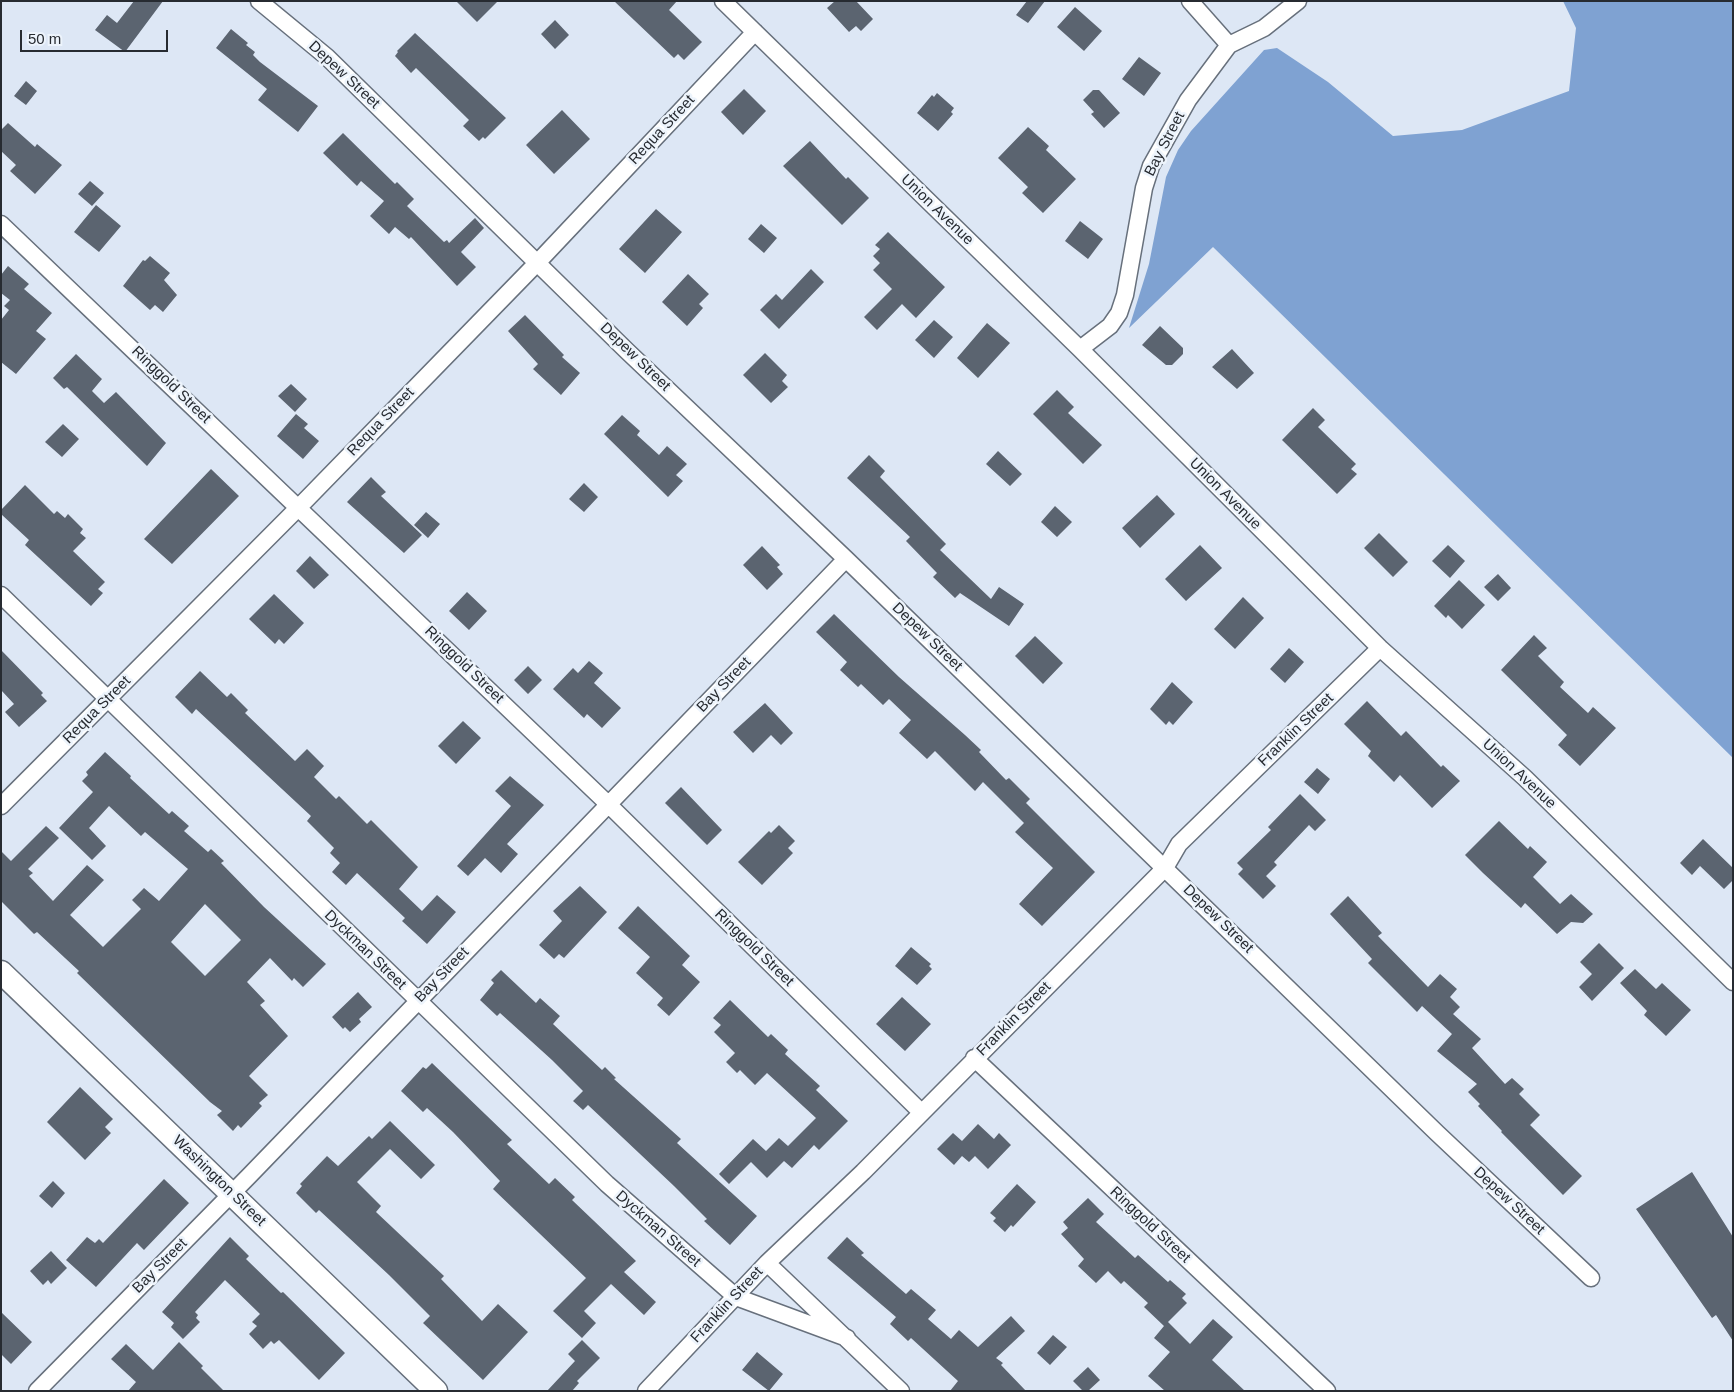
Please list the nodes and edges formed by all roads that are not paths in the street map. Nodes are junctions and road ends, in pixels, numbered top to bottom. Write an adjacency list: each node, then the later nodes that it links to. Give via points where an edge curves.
1 (259, 1): 8 (street, Depew Street, via 327,57)
2 (723, 1): 5 (street, Union Avenue)
3 (1190, 1): 6 (street)
4 (1298, 1): 6 (street, Bay Street, via 1264,28)
5 (755, 32): 8 (street, Requa Street); 9 (street, Union Avenue)
6 (1229, 45): 9 (street, Bay Street, via 1188,100 1151,166 1119,314 1110,326)
7 (1, 224): 10 (street, Ringgold Street)
8 (538, 262): 10 (street, Requa Street); 11 (street, Depew Street)
9 (1080, 349): 13 (street, Union Avenue)
10 (299, 507): 14 (street, Requa Street); 15 (street, Ringgold Street)
11 (846, 559): 15 (street, Bay Street); 17 (street, Depew Street)
12 (1, 595): 14 (street, Dyckman Street)
13 (1380, 648): 17 (street, Franklin Street, via 1178,844); 19 (street, Union Avenue, via 1525,778)
14 (108, 698): 16 (street, Requa Street); 20 (street, Dyckman Street)
15 (608, 804): 20 (street, Bay Street); 22 (street, Ringgold Street)
16 (1, 806)
17 (1165, 868): 21 (street, Franklin Street); 25 (street, Depew Street)
18 (1, 972): 23 (street, Washington Street)
19 (1733, 982)
20 (417, 1001): 23 (street, Bay Street); 26 (street, Dyckman Street, via 607,1184)
21 (974, 1058): 22 (street, Franklin Street); 32 (street, Ringgold Street)
22 (921, 1112): 24 (street, Franklin Street)
23 (232, 1193): 28 (street, Bay Street); 29 (street, Washington Street)
24 (767, 1263): 26 (street, Franklin Street); 27 (street)
25 (1591, 1278)
26 (736, 1297): 27 (street); 30 (street, Franklin Street)
27 (847, 1338): 31 (street)
28 (37, 1391)
29 (436, 1391)
30 (646, 1391)
31 (901, 1391)
32 (1327, 1391)

